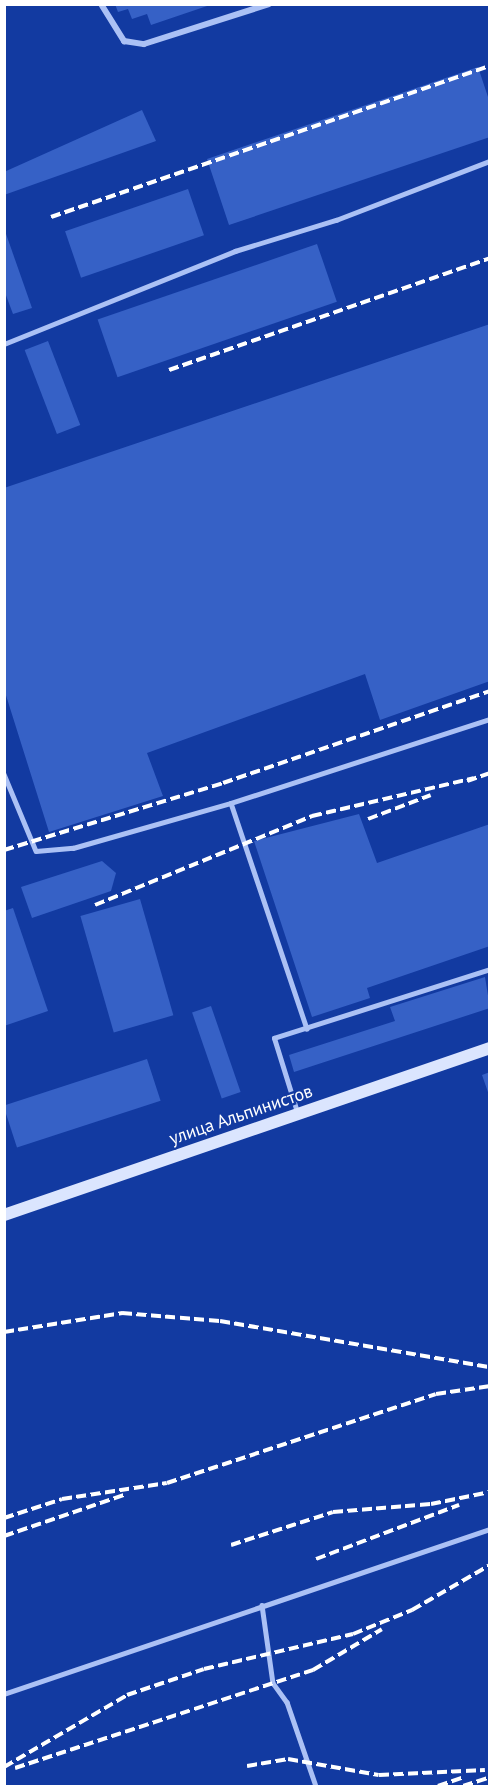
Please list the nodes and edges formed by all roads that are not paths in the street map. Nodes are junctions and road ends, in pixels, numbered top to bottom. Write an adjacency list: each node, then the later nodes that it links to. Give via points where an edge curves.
1 (101, 4): 2 (street, via 124,41 144,44)
2 (269, 4)
3 (489, 161): 4 (lane, via 336,220 235,251)
4 (4, 344)
5 (489, 719): 7 (lane)
6 (4, 774): 7 (lane, via 36,851 73,848)
7 (231, 803): 9 (lane)
8 (489, 969): 9 (lane)
9 (307, 1029): 11 (lane, via 274,1038)
10 (489, 1048): 11 (main road, улица Альпинистов)
11 (298, 1114): 12 (main road, улица Альпинистов)
12 (4, 1215)
13 (489, 1529): 14 (lane)
14 (262, 1605): 15 (lane); 16 (lane, via 273,1683 287,1702)
15 (4, 1694)
16 (316, 1786)

